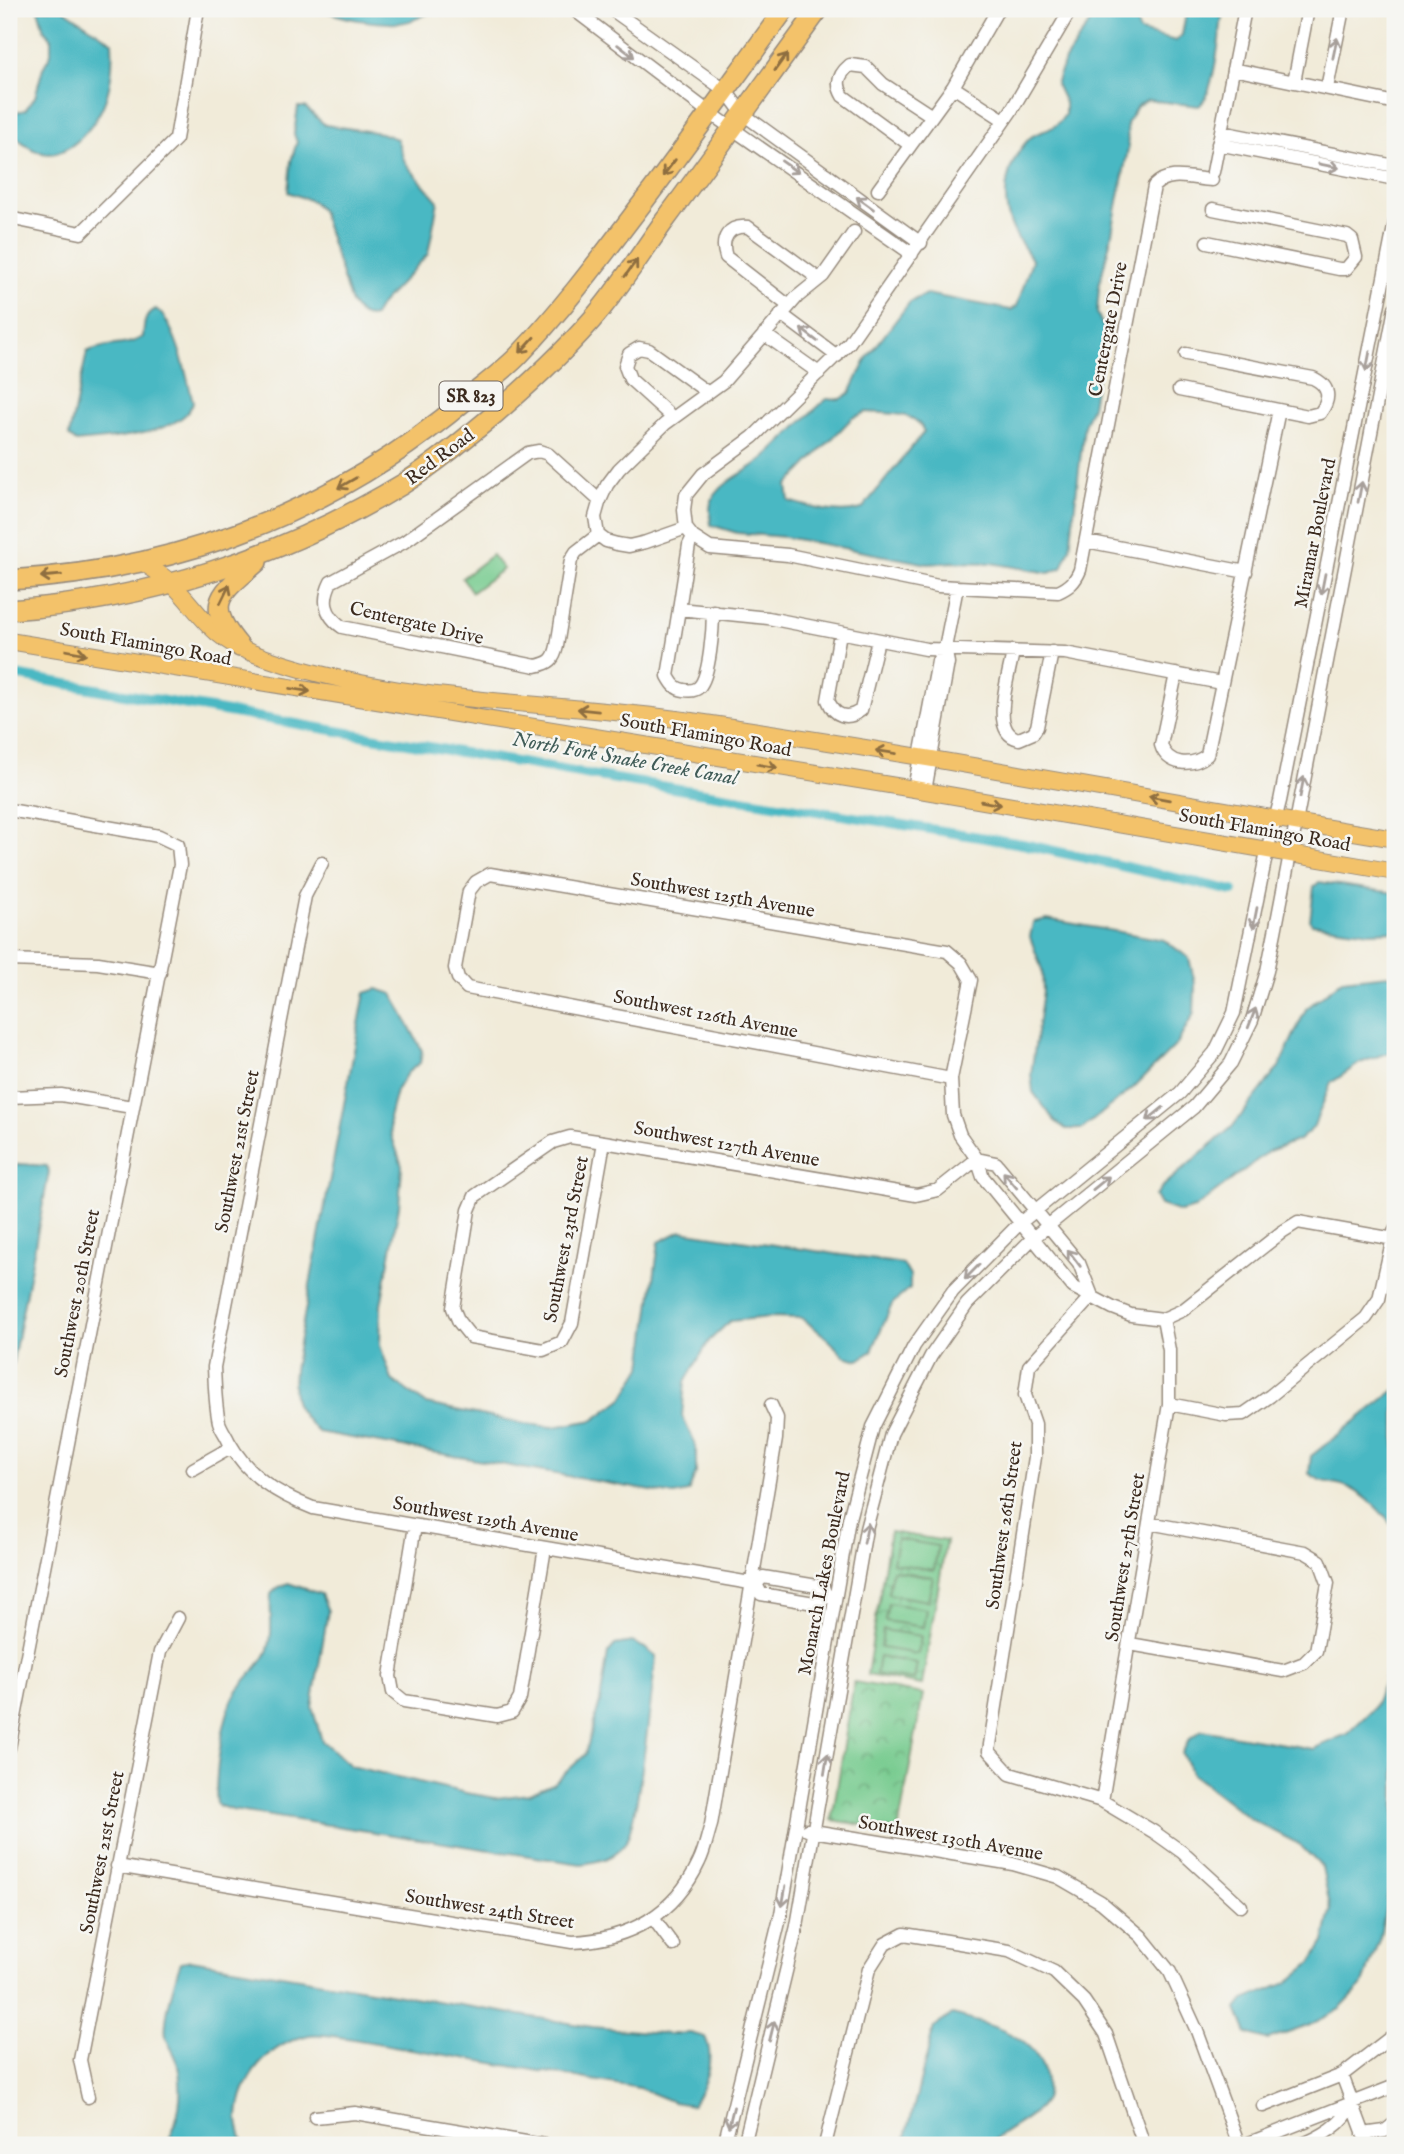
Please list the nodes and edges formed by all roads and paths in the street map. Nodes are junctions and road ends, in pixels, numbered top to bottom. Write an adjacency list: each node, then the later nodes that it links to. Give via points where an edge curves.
1 (198, 9): 28 (street, via 176,139 81,233)
2 (573, 9): 17 (street, one-way to 17)
3 (611, 9): 15 (street)
4 (785, 9): 15 (highway, Red Road / SR 823)
5 (819, 9): 20 (highway, Red Road / SR 823, one-way to 5)
6 (997, 9): 13 (street)
7 (1071, 9): 19 (street)
8 (1245, 9): 11 (street, Centergate Drive)
9 (1308, 9): 12 (street)
10 (1343, 9): 14 (street, one-way to 10)
11 (1233, 69): 12 (street); 21 (street, Centergate Drive)
12 (1294, 82): 14 (street)
13 (953, 88): 18 (street); 19 (street)
14 (1327, 88): 16 (street)
15 (726, 91): 17 (highway, Red Road / SR 823); 20 (street)
16 (1391, 102)
17 (710, 113): 20 (street); 50 (highway, Red Road / SR 823, one-way to 50, via 578,289 515,359 427,433 336,490 271,521)
18 (932, 116): 22 (street); 22 (street, via 883,84 866,67 850,65 842,71 838,82 843,96)
19 (1004, 120): 32 (street)
20 (738, 121): 32 (street, one-way to 20); 33 (street, one-way to 33); 49 (highway, Red Road / SR 823, one-way to 20, via 405,483 532,382 601,310)
21 (1220, 138): 23 (street); 48 (street, Centergate Drive, via 1213,176 1168,176 1154,187)
22 (910, 145): 26 (street)
23 (1285, 151): 24 (street); 25 (street, one-way to 25)
24 (1395, 166)
25 (1395, 179)
26 (878, 190)
27 (1213, 209): 31 (street, via 1347,236 1356,257 1346,269 1339,269)
28 (9, 218)
29 (1395, 222): 70 (street, Miramar Boulevard, one-way to 70)
30 (854, 232): 34 (street)
31 (1207, 242)
32 (920, 243): 33 (street)
33 (912, 254): 39 (street)
34 (819, 279): 36 (street); 36 (street, via 748,227 729,230 723,248 726,257)
35 (1395, 308): 71 (street, Miramar Boulevard, one-way to 35)
36 (785, 310): 37 (street); 39 (street, one-way to 36)
37 (764, 334): 40 (street); 42 (street, via 724,381)
38 (1186, 354): 43 (street, via 1312,378 1328,392 1320,413 1308,416)
39 (837, 356): 40 (street)
40 (819, 373): 46 (street, via 753,437 693,484 684,510)
41 (1179, 390): 43 (street)
42 (707, 392): 44 (street); 44 (street, via 649,350 639,348 629,354 625,366 630,379)
43 (1279, 410): 51 (street)
44 (673, 418): 45 (street, via 619,469)
45 (600, 501): 47 (street, via 595,517); 47 (street, Centergate Drive, via 548,454 528,453 404,542 331,582 325,608 342,626 536,666 549,663 557,646 571,560)
46 (690, 533): 47 (street, via 629,546); 54 (street, Centergate Drive, via 710,548 788,555); 55 (street)
47 (598, 535)
48 (1086, 541): 51 (street); 54 (street, Centergate Drive, via 1075,580 1058,592)
49 (267, 552): 53 (highway, Red Road / SR 823); 61 (highway, one-way to 49, via 219,615 220,598 228,585)
50 (142, 562): 52 (highway, Red Road / SR 823, one-way to 52); 53 (main road, South Flamingo Road)
51 (1246, 572): 66 (street)
52 (9, 580)
53 (172, 584): 56 (highway, Red Road / SR 823, via 73,604); 61 (main road, South Flamingo Road, via 213,632)
54 (957, 587): 62 (street)
55 (679, 609): 57 (street); 57 (street, via 668,676 687,691 696,690 706,674)
56 (9, 610)
57 (713, 611): 58 (street)
58 (840, 633): 59 (street); 59 (street, via 828,700 832,710 848,717 861,710)
59 (878, 640): 62 (street)
60 (9, 641): 68 (main road, South Flamingo Road, one-way to 68)
61 (240, 647): 67 (main road, South Flamingo Road, one-way to 61, via 687,720 427,695 316,672)
62 (945, 648): 63 (street); 67 (street, via 939,661)
63 (1013, 651): 64 (street); 64 (street, via 1001,716 1008,735 1019,739 1037,727)
64 (1052, 652): 65 (street)
65 (1176, 674): 66 (street); 66 (street, via 1161,745 1171,760 1187,764 1207,755)
66 (1221, 683)
67 (925, 758): 68 (street); 70 (main road, South Flamingo Road, one-way to 67)
68 (919, 790): 73 (main road, South Flamingo Road, one-way to 73)
69 (9, 810): 78 (street, Southwest 20th Street, via 159,836 178,845 180,865)
70 (1276, 819): 71 (main road, South Flamingo Road); 73 (street, Miramar Boulevard)
71 (1295, 822): 72 (main road, South Flamingo Road); 74 (street, Miramar Boulevard)
72 (1395, 839)
73 (1268, 851): 74 (main road, South Flamingo Road); 85 (street, Monarch Lakes Boulevard, one-way to 85, via 1234,1013 1215,1052 1180,1093)
74 (1290, 855): 76 (main road, South Flamingo Road); 87 (street, Monarch Lakes Boulevard, one-way to 74, via 1194,1107 1231,1063 1252,1020 1267,971)
75 (322, 863): 95 (street, Southwest 21st Street, via 305,896 214,1367 220,1425)
76 (1395, 873)
77 (9, 960): 78 (street, via 98,963)
78 (160, 973): 82 (street, Southwest 20th Street)
79 (458, 978): 80 (street, Southwest 126th Avenue, via 467,988); 80 (street, Southwest 125th Avenue, via 455,968 469,891 490,874 947,951 961,962 971,980)
80 (951, 1079): 84 (street, via 953,1115)
81 (9, 1097): 82 (street, via 61,1095)
82 (132, 1107): 104 (street, Southwest 20th Street)
83 (604, 1142): 84 (street, Southwest 127th Avenue, via 916,1195 938,1190); 92 (street, Southwest 127th Avenue, via 570,1137 553,1142 475,1196 453,1308); 92 (street, Southwest 23rd Street, via 572,1323 562,1342 543,1350 471,1337)
84 (977, 1159): 85 (street, one-way to 84, via 996,1163); 86 (street, via 983,1177)
85 (1036, 1211): 86 (street, Monarch Lakes Boulevard); 87 (street)
86 (1020, 1223): 89 (street); 101 (street, Monarch Lakes Boulevard, one-way to 101, via 953,1291 914,1346 873,1427)
87 (1048, 1226): 89 (street, Monarch Lakes Boulevard); 90 (street, one-way to 87, via 1079,1263)
88 (1394, 1234): 91 (street, via 1298,1222 1183,1310); 93 (street, via 1380,1299 1366,1318 1270,1396 1244,1414)
89 (1033, 1238): 90 (street, via 1073,1287); 107 (street, Monarch Lakes Boulevard, one-way to 89, via 866,1529 891,1434 931,1356 967,1304)
90 (1092, 1296): 91 (street, via 1131,1315); 105 (street, Southwest 26th Street, via 1029,1366 1026,1395 1035,1424 1035,1457 989,1751 1010,1774)
91 (1163, 1319): 93 (street, Southwest 27th Street, via 1169,1350)
92 (458, 1322)
93 (1169, 1404): 97 (street, Southwest 27th Street)
94 (771, 1405): 100 (street, Southwest 24th Street, via 777,1418 776,1439)
95 (232, 1447): 96 (street); 98 (street, Southwest 129th Avenue, via 247,1469 287,1499)
96 (194, 1469)
97 (1149, 1523): 103 (street, Southwest 27th Street); 103 (street, via 1305,1552 1320,1561 1328,1583 1316,1651 1304,1663 1283,1671)
98 (415, 1526): 99 (street, Southwest 129th Avenue); 99 (street, via 390,1676 393,1692 417,1703 497,1716 512,1712 520,1698)
99 (545, 1548): 100 (street, Southwest 129th Avenue)
100 (753, 1584): 101 (street, Southwest 129th Avenue, via 763,1577 823,1587); 110 (street, Southwest 24th Street, via 701,1860 678,1897)
101 (831, 1596): 106 (street, Monarch Lakes Boulevard)
102 (178, 1618): 108 (street, Southwest 21st Street, via 160,1652)
103 (1130, 1644): 105 (street, Southwest 27th Street)
104 (9, 1748)
105 (1102, 1801): 109 (street, via 1182,1852)
106 (797, 1829): 107 (street, Southwest 130th Avenue); 126 (street, Monarch Lakes Boulevard, one-way to 126, via 781,1914)
107 (815, 1832): 127 (street, Monarch Lakes Boulevard, one-way to 107); 130 (street, Southwest 130th Avenue, via 1013,1864 1058,1877 1101,1902 1141,1936 1170,1972)
108 (117, 1866): 110 (street, Southwest 24th Street, via 572,1941 614,1937); 115 (street, Southwest 21st Street, via 80,2060)
109 (1241, 1906)
110 (653, 1918): 111 (street)
111 (673, 1945)
112 (1395, 2034): 113 (street)
113 (1342, 2075): 116 (street); 117 (street)
114 (1395, 2086): 116 (street)
115 (88, 2097)
116 (1352, 2104): 120 (street); 122 (street); 124 (street, via 1349,2113)
117 (1264, 2106)
118 (315, 2117): 123 (street, via 355,2113)
119 (1395, 2123): 122 (street)
120 (1300, 2124): 121 (street); 124 (street)
121 (1279, 2139): 130 (street)
122 (1366, 2140)
123 (516, 2143): 125 (street)
124 (1303, 2144)
125 (544, 2145)
126 (724, 2145)
127 (744, 2145)
128 (825, 2145): 129 (street, via 869,1969 885,1944 904,1934 1009,1951 1054,1972 1084,2001 1106,2034)
129 (1142, 2145)
130 (1241, 2145)

